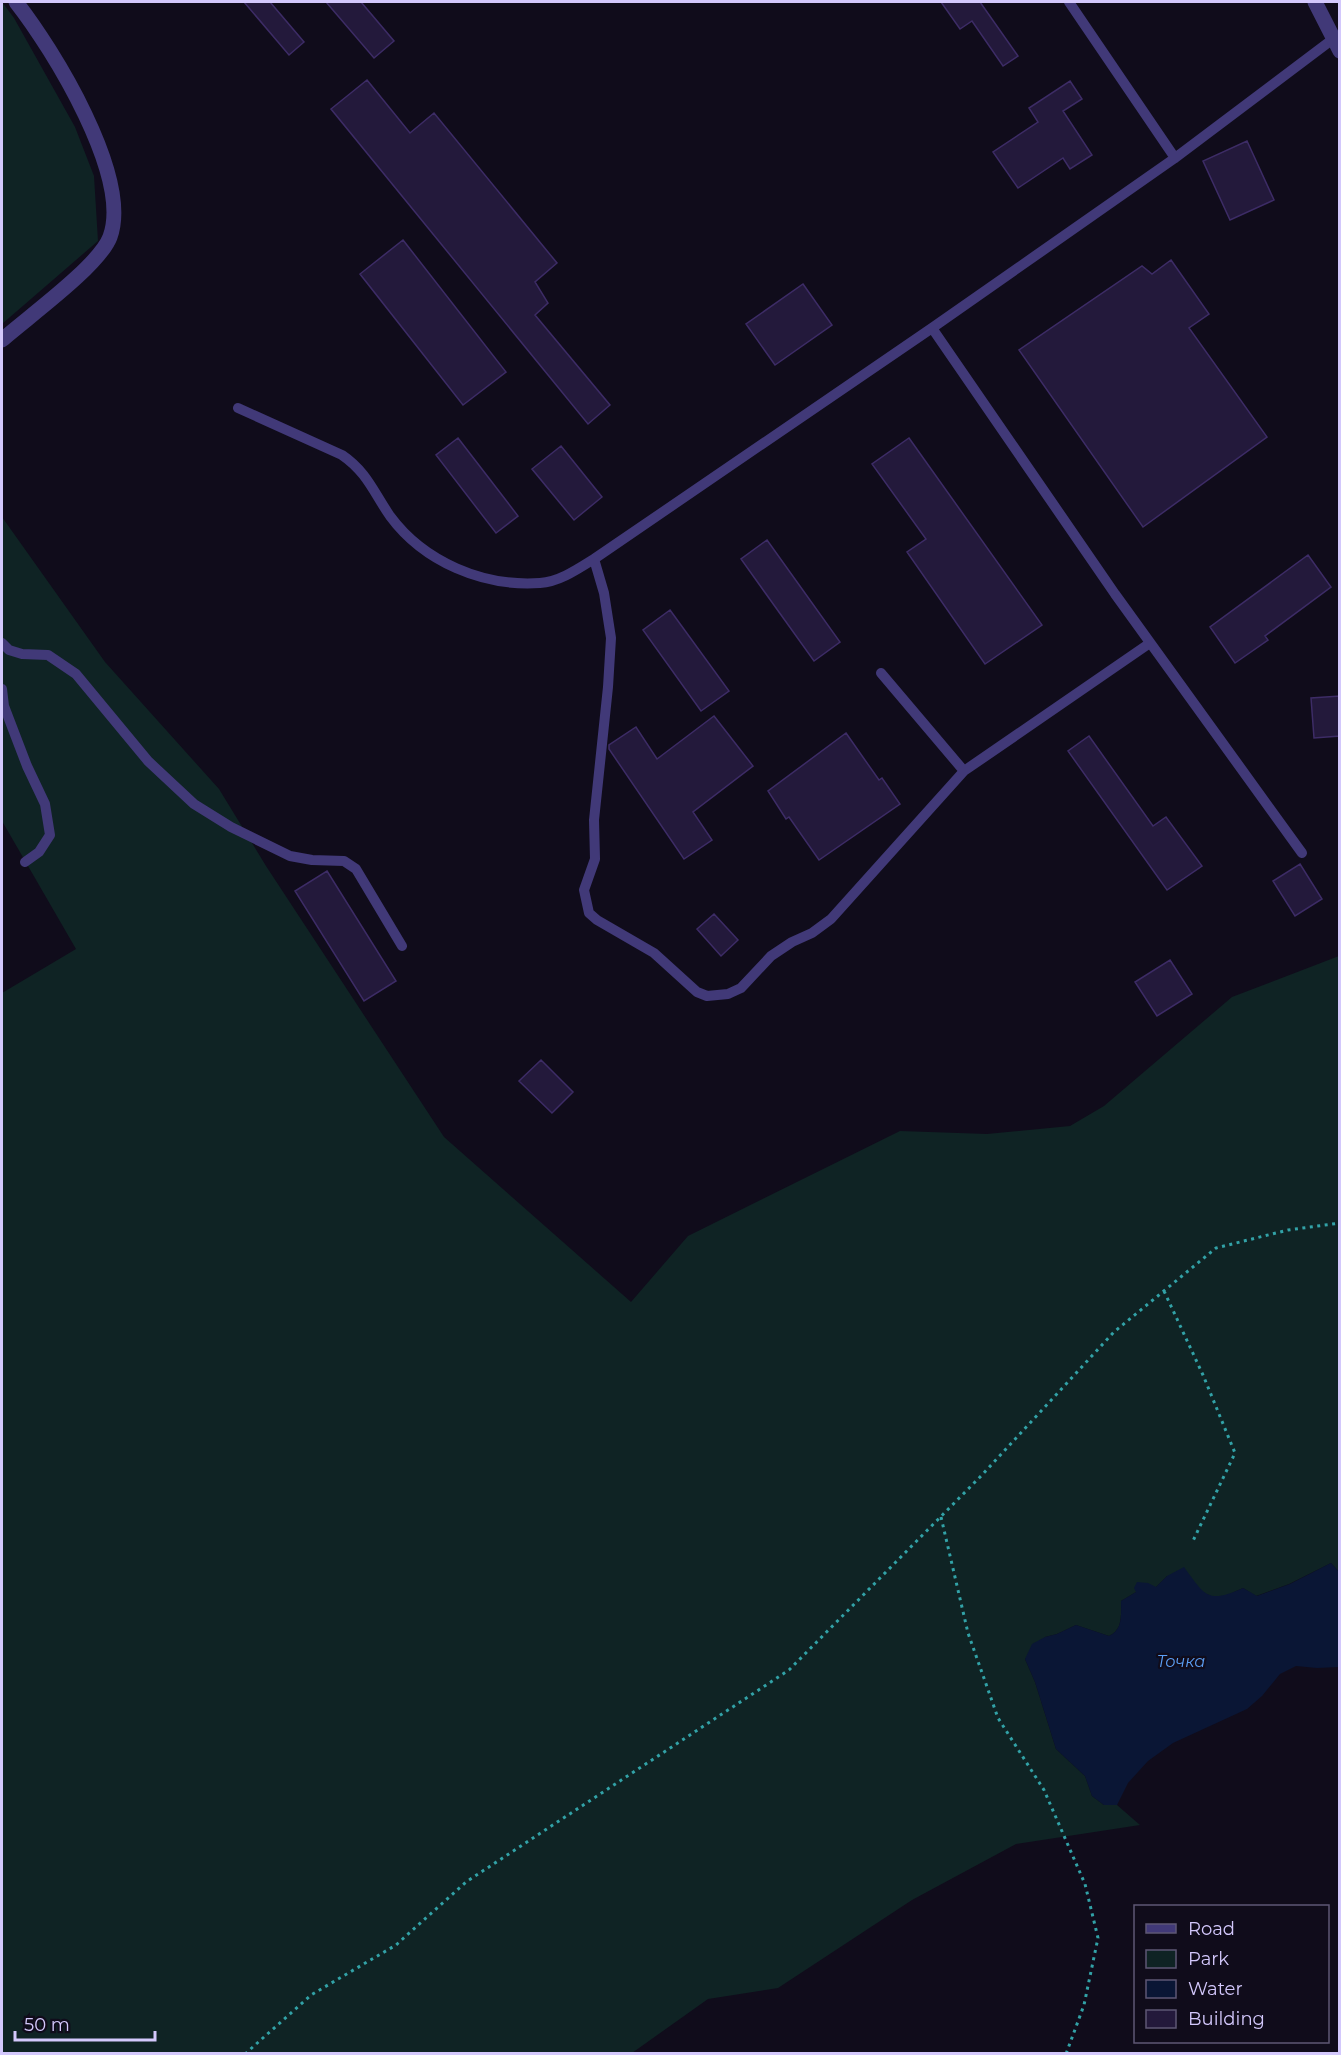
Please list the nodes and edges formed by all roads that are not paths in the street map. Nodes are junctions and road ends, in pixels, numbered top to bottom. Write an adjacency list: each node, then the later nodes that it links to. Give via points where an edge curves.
1 (16, 2): 7 (street, via 68,79 102,154 116,212 110,238 95,261)
2 (1070, 2): 5 (lane)
3 (1315, 2): 4 (street)
4 (1338, 47): 5 (lane)
5 (1175, 158): 6 (lane)
6 (932, 328): 9 (lane); 10 (lane)
7 (2, 339)
8 (238, 408): 9 (lane, via 355,464 413,542 458,570 505,581 542,583 571,573)
9 (594, 559): 14 (lane, via 611,638 594,820 595,859 584,890 586,904 597,920 654,953 697,992 707,996 741,988 771,956 831,919)
10 (1150, 643): 14 (lane); 15 (lane)
11 (2, 644): 17 (lane, via 21,654 48,655 76,675 148,761 194,804 290,856 344,861 356,869)
12 (881, 673): 14 (lane)
13 (2, 689): 16 (lane, via 4,706 45,804 50,835 39,852)
14 (964, 771)
15 (1302, 853)
16 (25, 862)
17 (402, 946)

